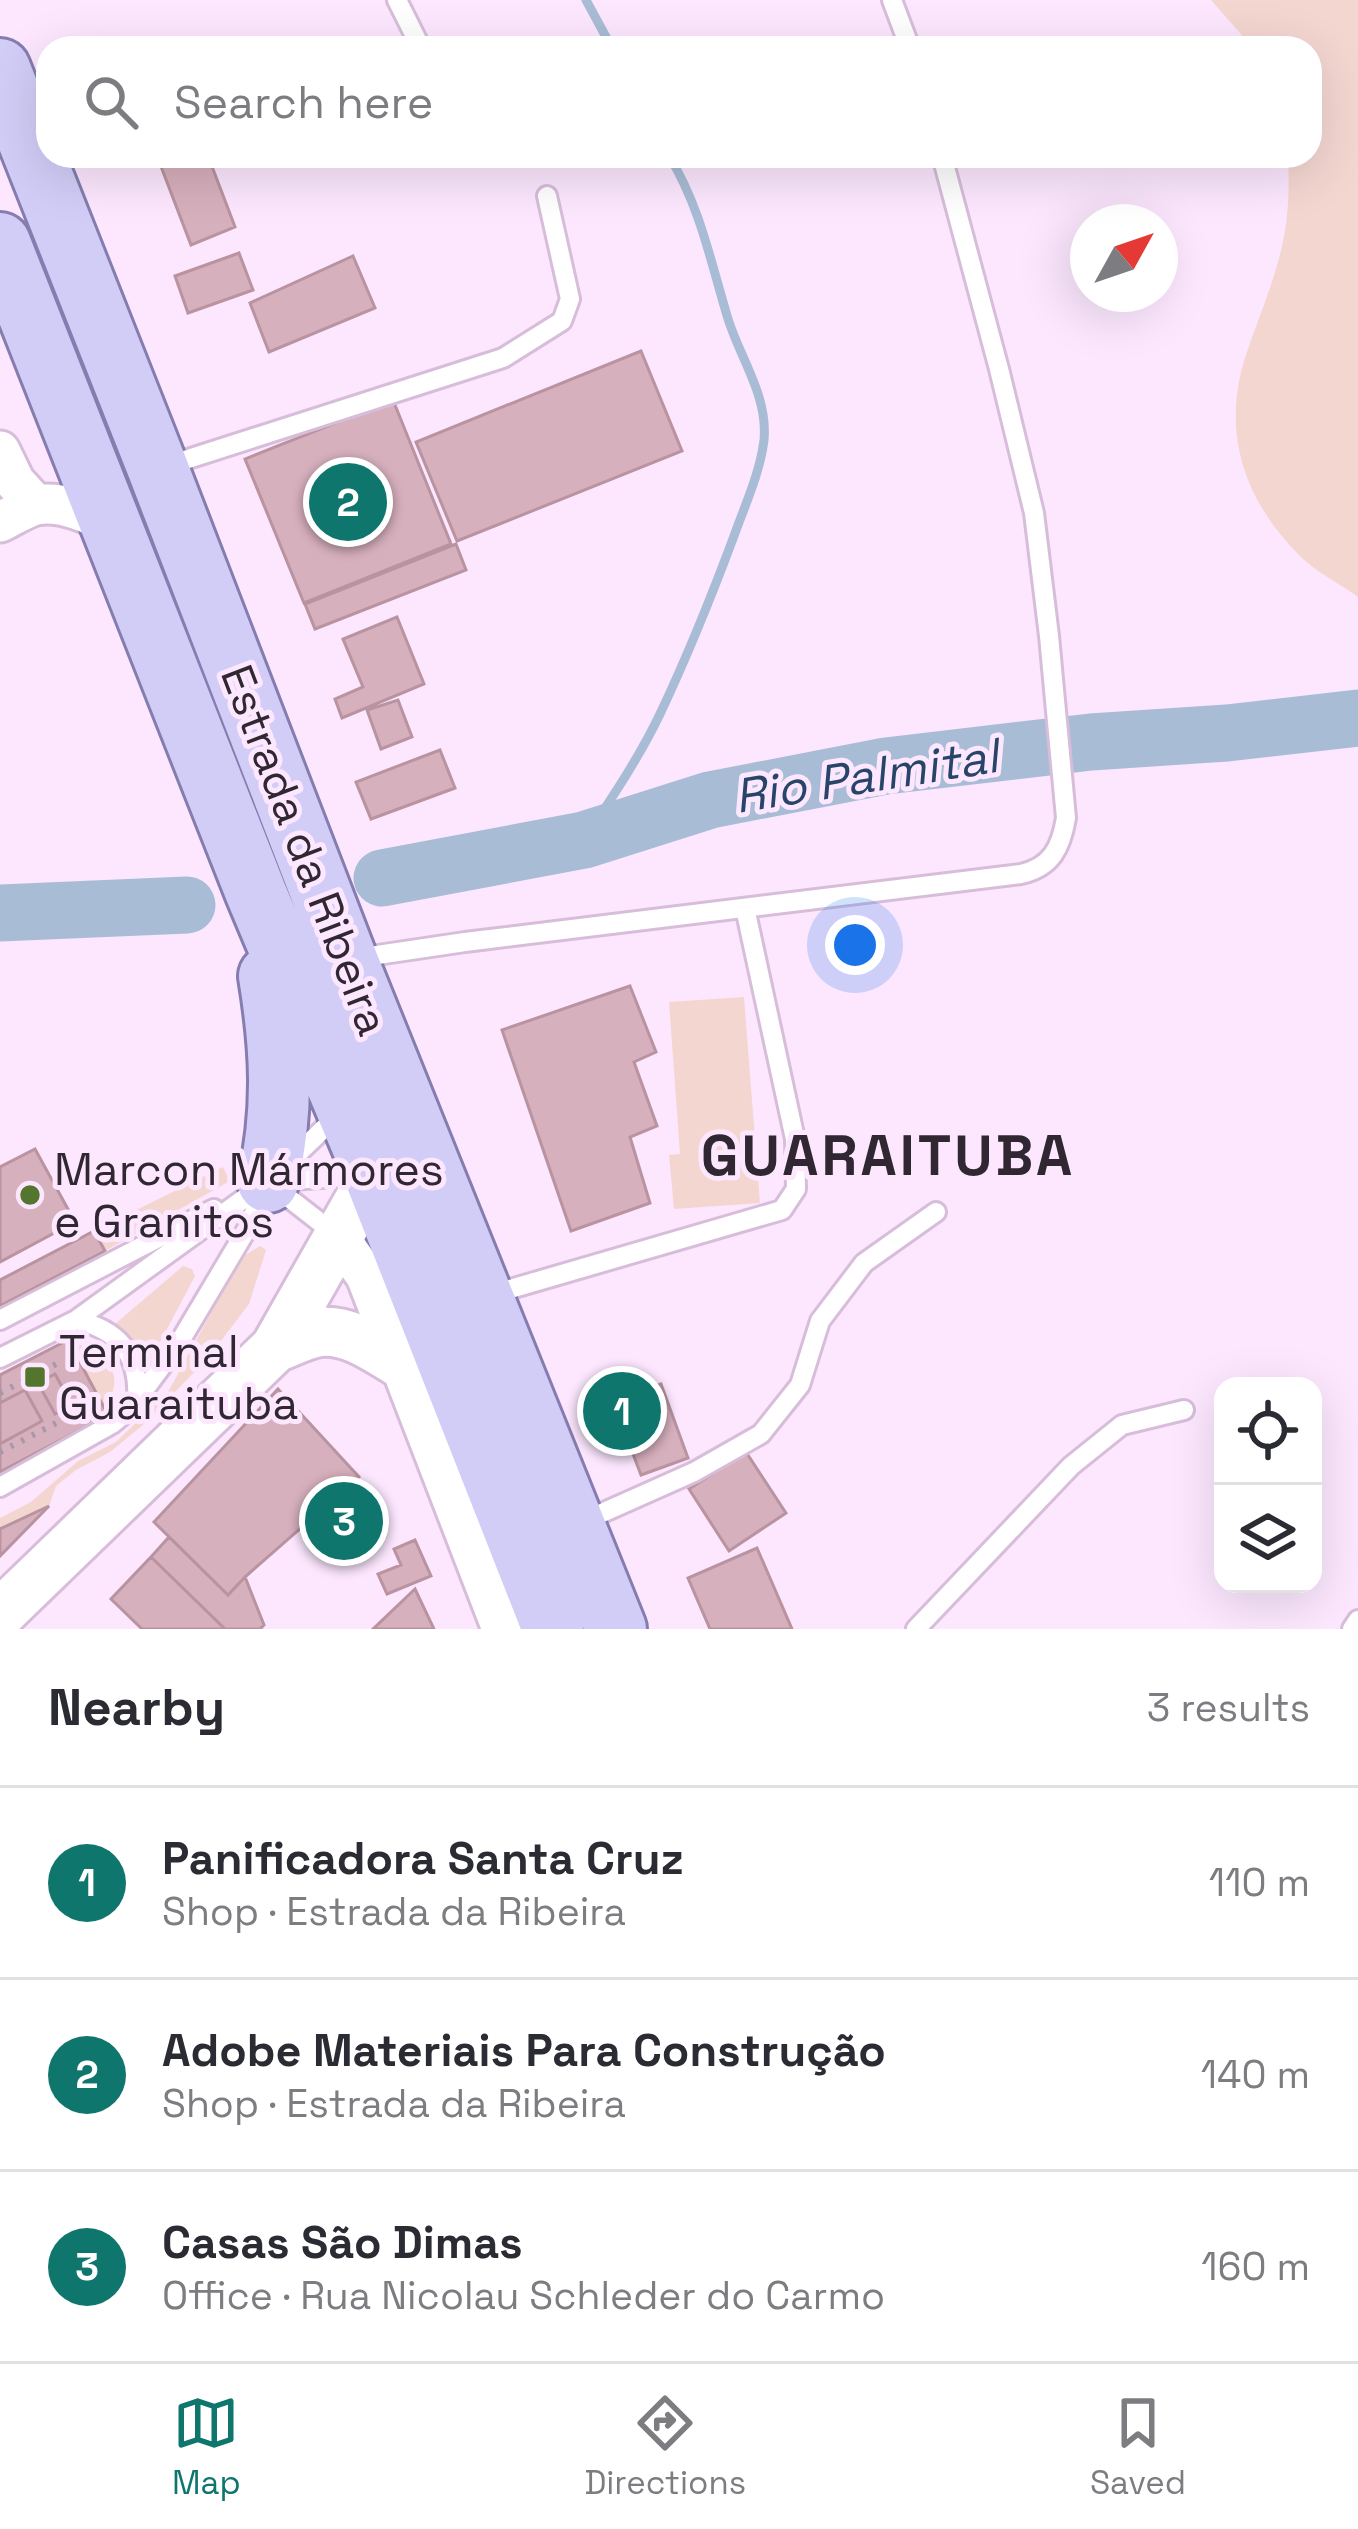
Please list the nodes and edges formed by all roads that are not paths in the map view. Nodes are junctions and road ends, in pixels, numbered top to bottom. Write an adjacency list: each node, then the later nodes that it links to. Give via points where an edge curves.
1 (397, 0): 3 (lane)
2 (892, 0): 4 (lane)
3 (415, 36)
4 (906, 36)
5 (0, 69): 6 (main road, Estrada da Ribeira)
6 (36, 131)
7 (50, 168): 12 (main road, Estrada da Ribeira)
8 (945, 168): 17 (lane, via 1034,513 1063,771 1062,838 1039,870)
9 (547, 196): 12 (lane, via 570,299 562,321 503,358)
10 (0, 243): 15 (main road, Estrada da Ribeira)
11 (0, 451): 13 (street)
12 (158, 469): 18 (main road, Estrada da Ribeira)
13 (36, 505): 14 (street); 15 (street, via 83,510)
14 (0, 522)
15 (110, 524): 16 (main road, Estrada da Ribeira)
16 (256, 893): 19 (main road, Estrada da Ribeira); 22 (main road, via 280,1100)
17 (745, 908): 18 (lane); 25 (lane, via 795,1138 796,1189 782,1210)
18 (346, 960): 20 (main road, Estrada da Ribeira, via 370,1036)
19 (349, 1097): 21 (main road, Estrada da Ribeira); 22 (lane)
20 (433, 1173): 21 (main road); 25 (main road, Estrada da Ribeira)
21 (374, 1174): 22 (lane); 24 (street); 38 (main road, Estrada da Ribeira)
22 (268, 1181): 24 (lane); 26 (lane); 27 (lane); 31 (lane, via 247,1229)
23 (937, 1212): 34 (lane, via 864,1263 820,1321 800,1385 761,1434)
24 (338, 1235): 28 (street); 30 (street, via 366,1276)
25 (482, 1297): 34 (main road, Estrada da Ribeira)
26 (0, 1319)
27 (76, 1320): 29 (lane); 31 (lane, via 124,1347)
28 (274, 1348): 30 (street, via 320,1332 343,1334); 35 (street)
29 (0, 1358)
30 (400, 1363): 37 (street)
31 (137, 1401): 33 (lane, via 112,1424)
32 (1184, 1410): 40 (lane, via 1122,1425 1071,1466)
33 (0, 1486)
34 (574, 1526): 39 (main road, Estrada da Ribeira)
35 (0, 1615)
36 (1358, 1620): 41 (lane)
37 (502, 1629)
38 (553, 1629)
39 (616, 1629)
40 (916, 1629)
41 (1352, 1629)

